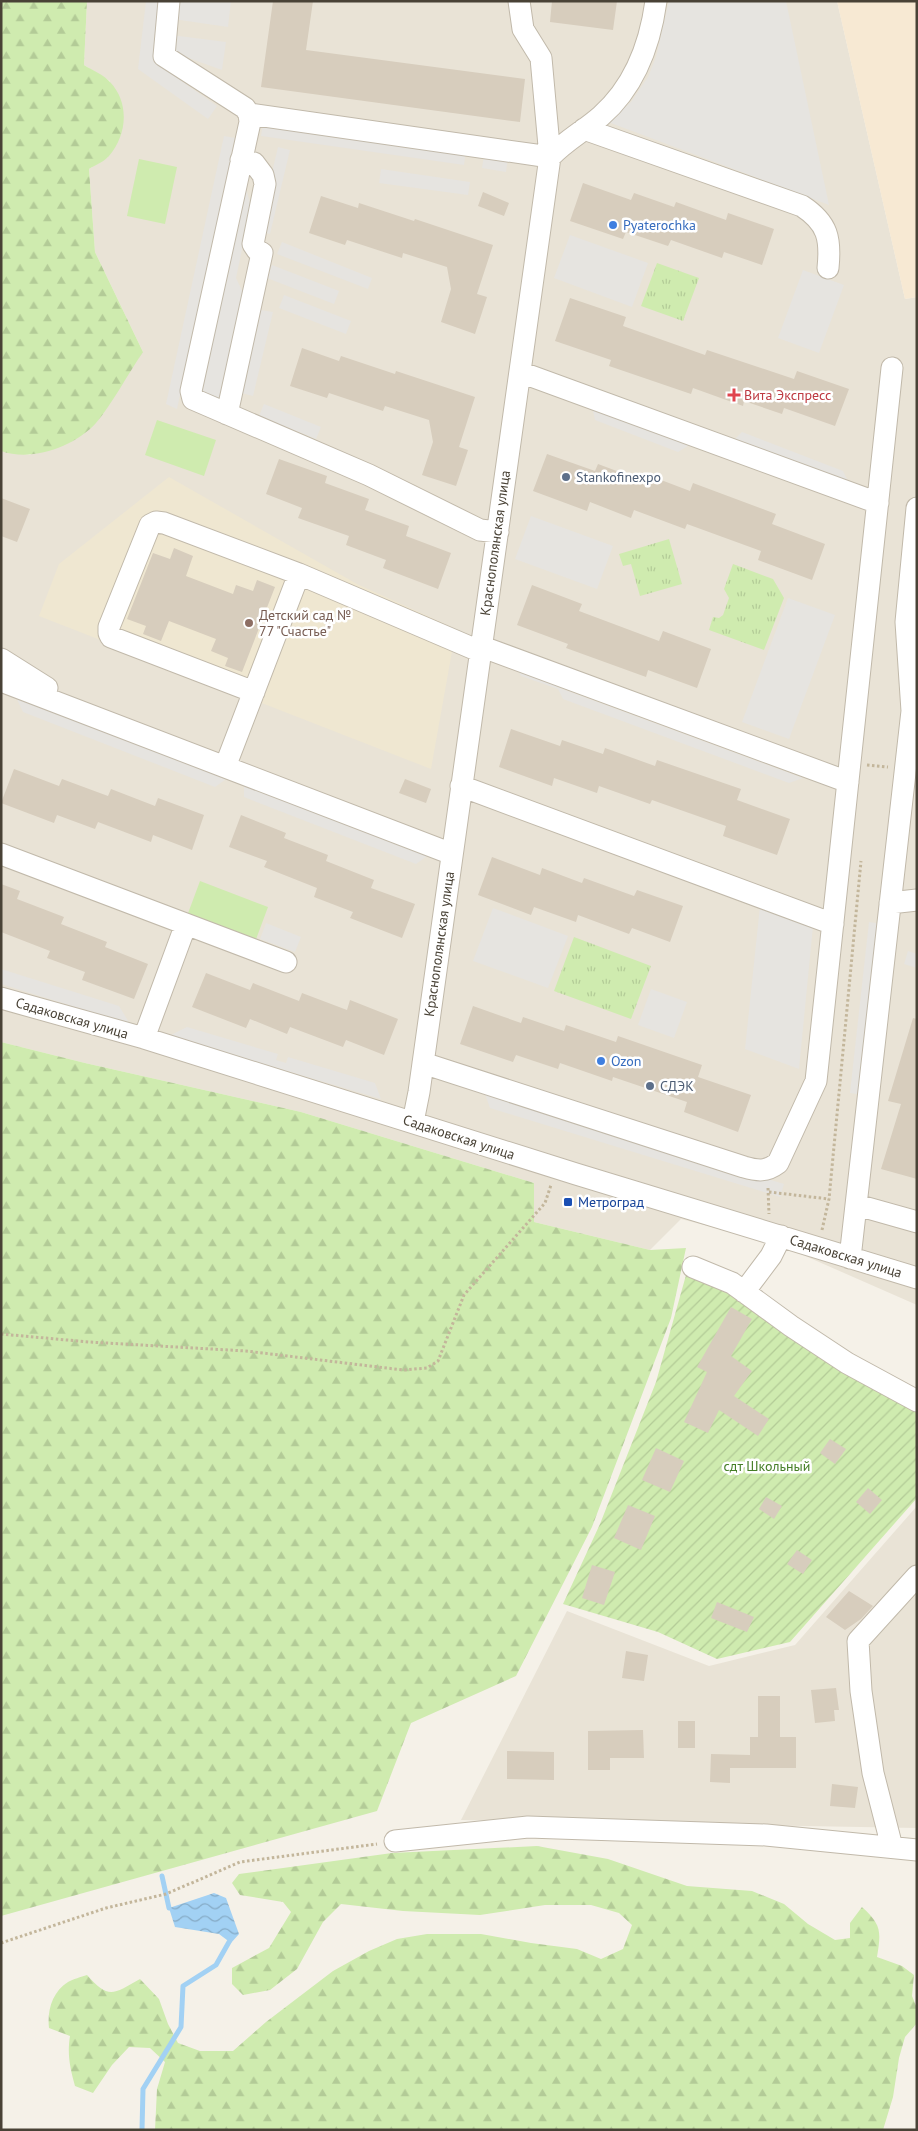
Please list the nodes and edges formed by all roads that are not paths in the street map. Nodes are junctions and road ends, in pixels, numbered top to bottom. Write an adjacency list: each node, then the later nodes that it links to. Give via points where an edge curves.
1 (169, 1): 4 (street, via 164,56 245,108)
2 (519, 1): 6 (street, Краснополянская улица, via 523,29 541,58)
3 (656, 1): 5 (street, via 652,29 635,73 615,101)
4 (248, 114): 6 (street); 7 (street, via 250,122)
5 (584, 129): 6 (street); 8 (street, via 802,206 823,225 830,246)
6 (550, 157): 10 (street, Краснополянская улица)
7 (241, 160): 11 (street, via 254,163 263,174 265,184 253,244 262,253); 11 (street, via 191,391 193,399)
8 (828, 268)
9 (892, 368): 12 (street)
10 (520, 372): 12 (street); 14 (street, Краснополянская улица)
11 (227, 414): 14 (street, via 369,475 480,530)
12 (878, 503): 24 (street)
13 (917, 508): 16 (street)
14 (498, 532): 17 (street, Краснополянская улица)
15 (299, 574): 17 (street); 20 (street); 20 (street, via 156,522 146,532 109,627 111,637)
16 (911, 622): 21 (street)
17 (480, 649): 24 (street); 25 (street, Краснополянская улица)
18 (1, 659): 22 (street)
19 (1, 681): 22 (street)
20 (254, 692): 23 (street)
21 (914, 711): 29 (street)
22 (98, 719): 23 (street)
23 (225, 767): 27 (street)
24 (849, 773): 31 (street)
25 (461, 786): 27 (street, Краснополянская улица); 31 (street)
26 (1, 854): 30 (street)
27 (452, 854): 35 (street, Краснополянская улица)
28 (917, 900): 29 (street)
29 (890, 903): 37 (street)
30 (186, 924): 32 (street); 34 (street)
31 (833, 924): 35 (street, via 816,1080 778,1163 770,1169 763,1171 744,1167)
32 (286, 962)
33 (1, 998): 34 (street, Садаковская улица)
34 (144, 1038): 36 (street, Садаковская улица)
35 (423, 1063): 36 (street, Краснополянская улица)
36 (413, 1122): 39 (street, Садаковская улица)
37 (857, 1205): 38 (street); 40 (street)
38 (917, 1222)
39 (781, 1236): 40 (street, Садаковская улица); 43 (street, via 771,1256)
40 (850, 1258): 42 (street, Садаковская улица)
41 (693, 1267): 43 (street, via 732,1283)
42 (917, 1278)
43 (744, 1292): 44 (street, via 846,1362)
44 (917, 1402)
45 (917, 1576): 47 (street, via 858,1641 861,1691 873,1773)
46 (395, 1842): 47 (street, via 528,1827 766,1835)
47 (892, 1847): 48 (street)
48 (917, 1850)

